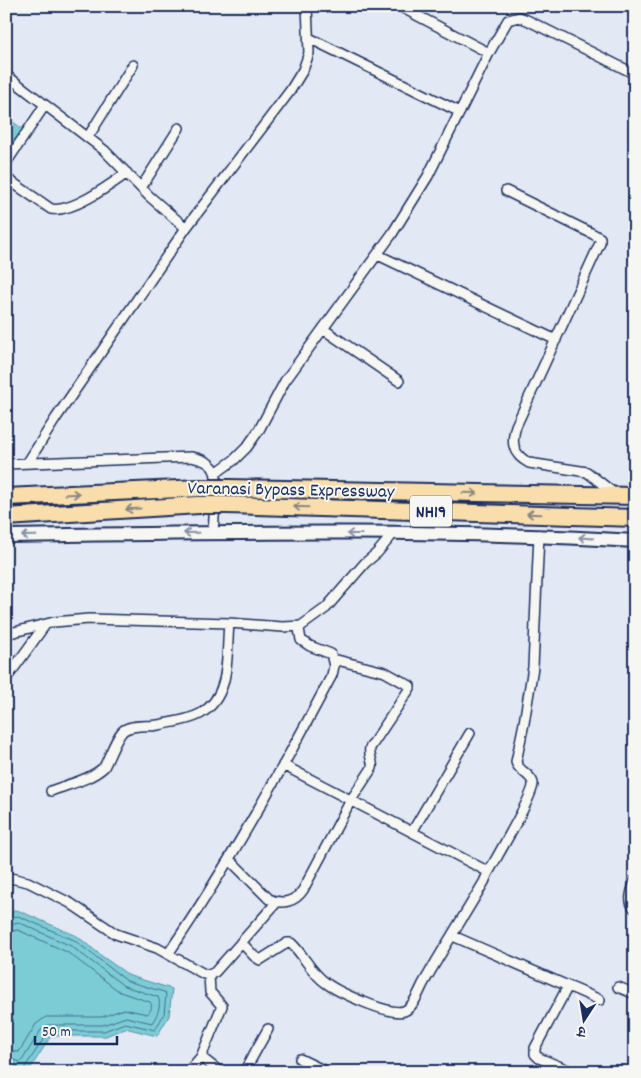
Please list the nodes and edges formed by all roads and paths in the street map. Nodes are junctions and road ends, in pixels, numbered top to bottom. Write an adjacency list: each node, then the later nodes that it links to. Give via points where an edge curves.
1 (399, 6): 4 (street)
2 (305, 8): 3 (street)
3 (309, 38): 9 (street); 17 (street, via 309,53 303,70 290,91)
4 (489, 53): 7 (street, via 508,20 519,17); 9 (street)
5 (133, 65): 11 (street)
6 (6, 74): 8 (street)
7 (635, 74)
8 (45, 105): 11 (street); 12 (street)
9 (460, 112): 18 (street, via 428,176)
10 (179, 128): 15 (street)
11 (88, 137): 13 (street)
12 (6, 163)
13 (127, 173): 14 (street, via 93,196 57,210); 15 (street)
14 (6, 178)
15 (141, 188): 17 (street)
16 (506, 192): 20 (street, via 600,238)
17 (186, 228): 22 (street)
18 (378, 255): 19 (street); 20 (street)
19 (323, 329): 21 (street); 24 (street, via 286,381 247,447)
20 (556, 340): 25 (street, via 516,426 513,448 529,463 587,472)
21 (399, 380)
22 (28, 462): 23 (street); 24 (street, via 191,457 209,463)
23 (6, 464)
24 (216, 473): 30 (street)
25 (617, 496): 26 (highway, Varanasi Bypass Expressway / NH19); 27 (highway, Varanasi Bypass Expressway / NH19, one-way to 25, bridge, via 200,488)
26 (635, 496)
27 (6, 497)
28 (6, 517): 29 (highway, Varanasi Bypass Expressway / NH19, one-way to 28, bridge, via 227,505)
29 (635, 518)
30 (213, 533): 31 (street, one-way to 30); 33 (street, one-way to 33)
31 (393, 534): 32 (street); 37 (street, via 326,608)
32 (538, 535): 34 (street, one-way to 32); 47 (street, via 533,667 516,762 533,787)
33 (6, 536)
34 (635, 541)
35 (229, 623): 36 (street, via 98,619); 37 (street); 43 (street, via 224,684 206,710 182,720 123,731 104,767 93,775)
36 (45, 625): 38 (street); 40 (street)
37 (301, 626): 39 (street, via 301,640 327,651)
38 (6, 633)
39 (333, 659): 42 (street, via 332,675); 44 (street, via 385,672 410,686 370,748 372,768)
40 (6, 679)
41 (470, 734): 45 (street)
42 (283, 765): 44 (street); 46 (street)
43 (51, 791)
44 (351, 800): 45 (street); 50 (street, via 300,895 293,900)
45 (412, 832): 47 (street)
46 (229, 858): 50 (street); 54 (street)
47 (488, 874): 52 (street)
48 (6, 877): 54 (street, via 28,882 70,903 116,934)
49 (635, 881): 51 (street, via 630,899)
50 (276, 903): 53 (street)
51 (635, 909)
52 (453, 936): 53 (street, via 410,1006 402,1012 360,1001 326,984 291,943 260,960); 56 (street)
53 (241, 942): 55 (street)
54 (168, 954): 55 (street)
55 (209, 975): 61 (street, via 210,992 222,1006)
56 (568, 986): 59 (street); 67 (street, via 535,1054)
57 (618, 988): 58 (street)
58 (635, 994)
59 (600, 1000)
60 (268, 1029): 65 (street)
61 (201, 1057): 63 (street); 64 (street)
62 (300, 1059): 66 (street)
63 (188, 1072)
64 (220, 1072)
65 (244, 1072)
66 (327, 1072)
67 (573, 1072)

